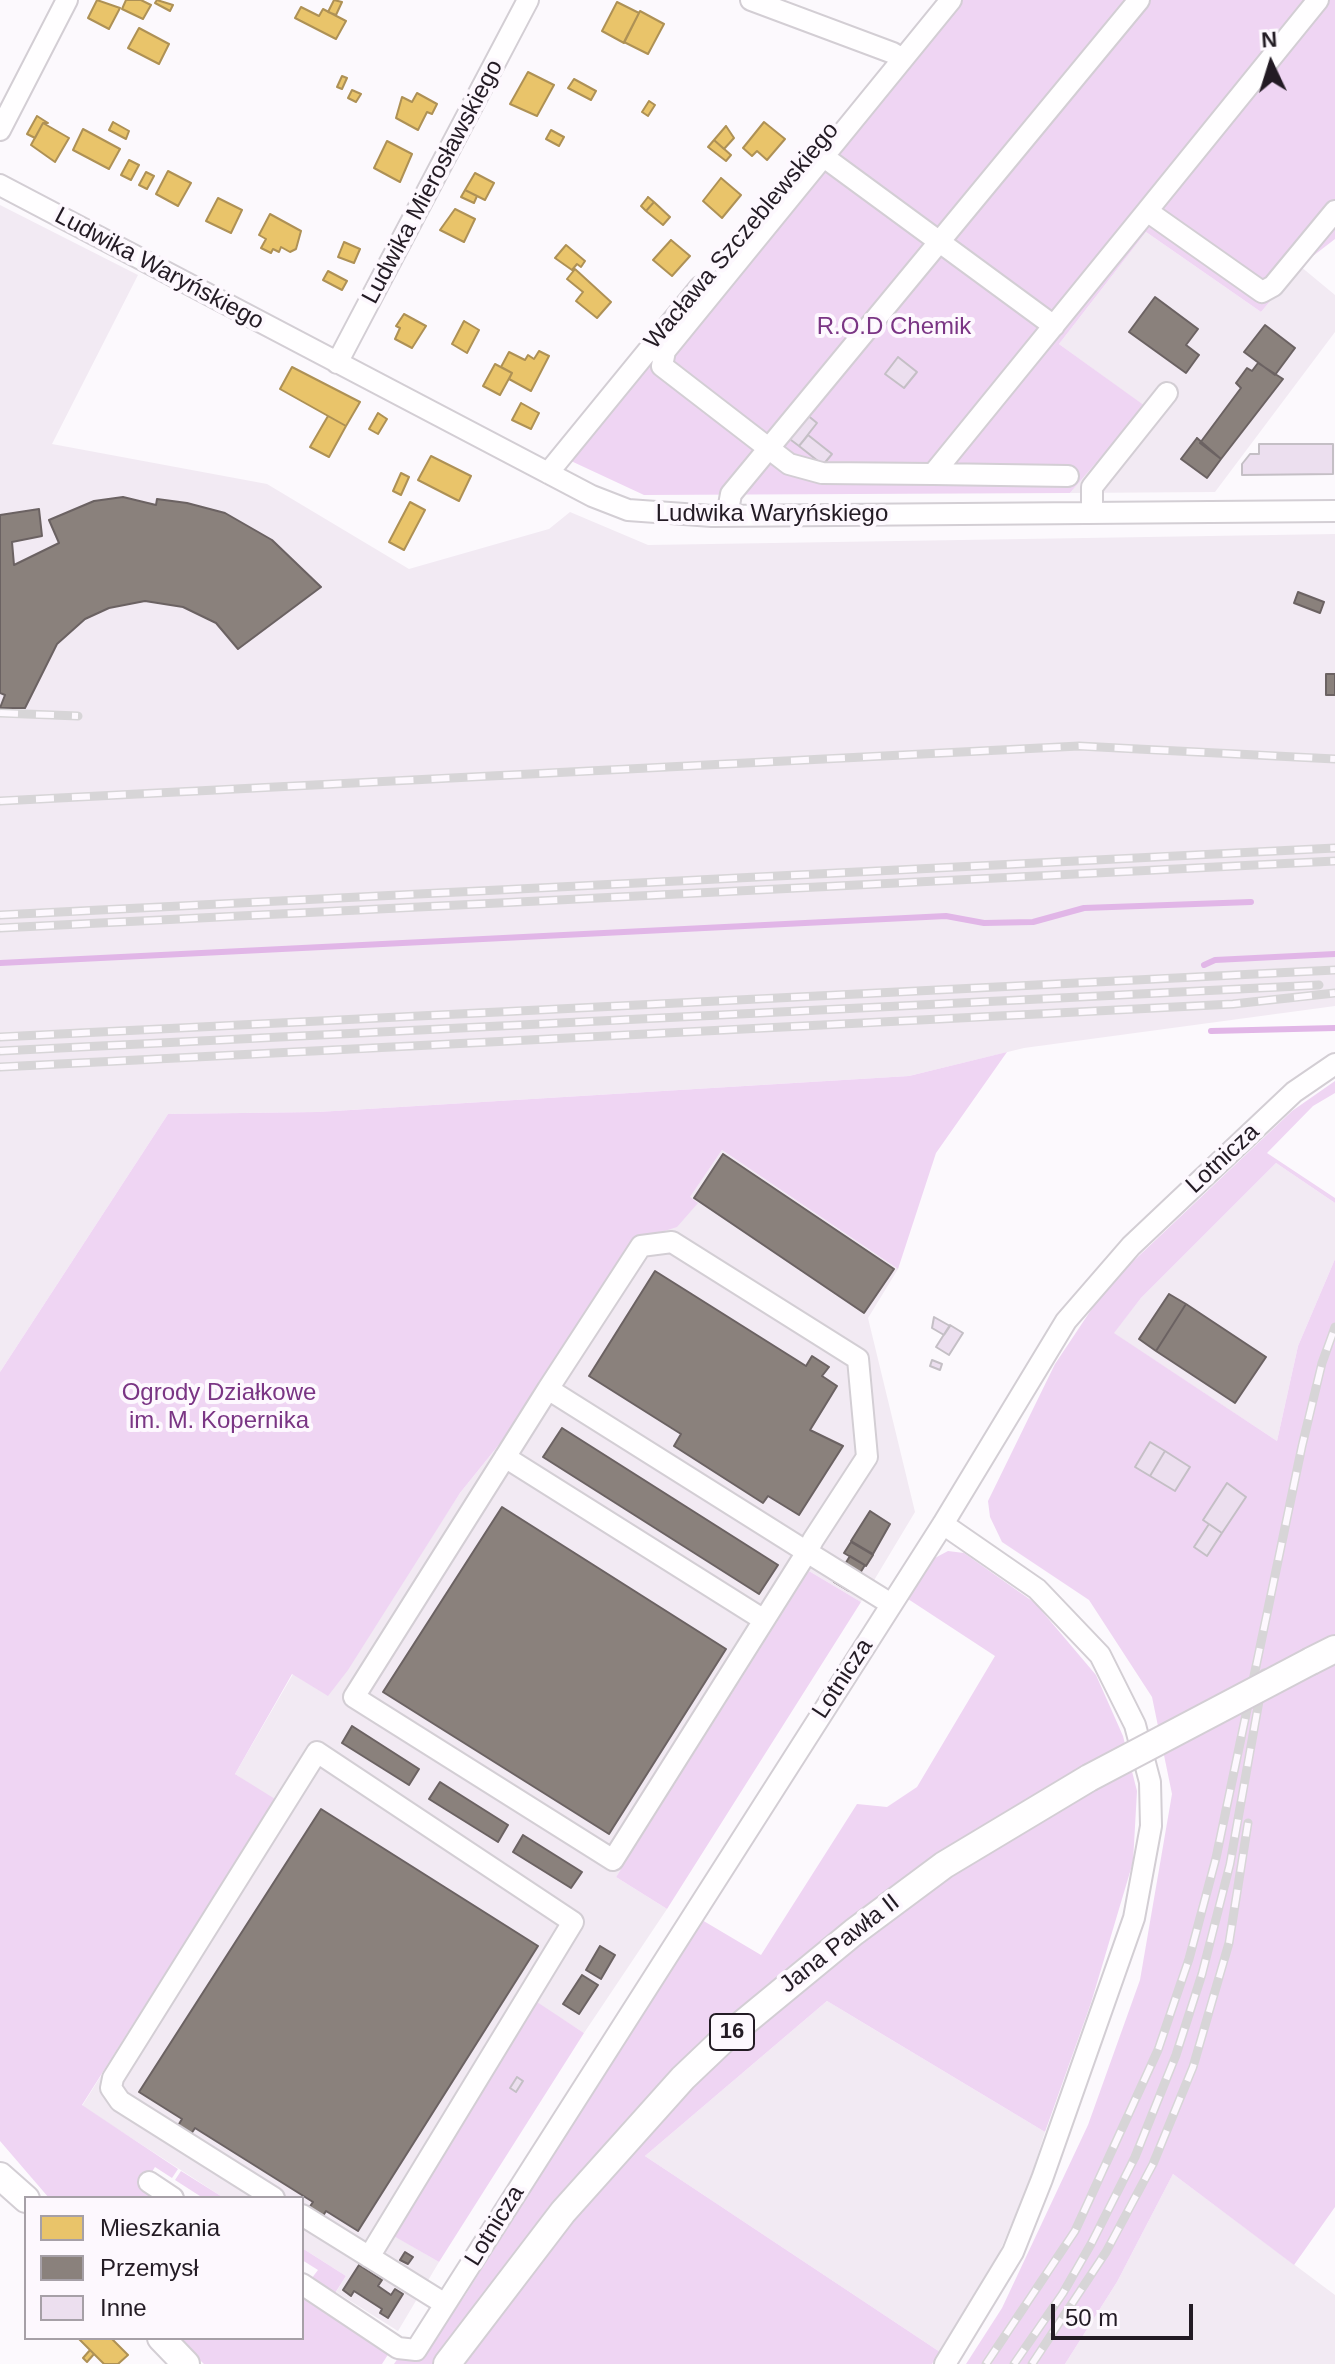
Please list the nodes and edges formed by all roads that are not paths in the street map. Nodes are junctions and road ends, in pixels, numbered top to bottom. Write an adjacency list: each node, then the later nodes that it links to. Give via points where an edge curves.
1 (67, 0): 9 (street)
2 (528, 0): 16 (street, Ludwika Mierosławskiego)
3 (751, 0): 8 (street)
4 (936, 0): 8 (street, Wacława Szczeblewskiego)
5 (951, 0): 10 (street)
6 (1139, 0): 14 (street)
7 (1318, 0): 12 (street)
8 (893, 53): 19 (street, Wacława Szczeblewskiego)
9 (0, 130)
10 (824, 157): 14 (street); 18 (street, via 665,351 662,366)
11 (0, 185): 16 (street, Ludwika Waryńskiego)
12 (1147, 211): 13 (street, via 1262,292 1273,286); 15 (street)
13 (1335, 211)
14 (939, 241): 15 (street); 18 (street)
15 (1054, 326): 20 (street)
16 (337, 363): 19 (street, Ludwika Waryńskiego)
17 (1167, 393): 23 (street, via 1092,487)
18 (768, 448): 20 (street, via 789,464 822,473); 24 (street, via 731,494)
19 (548, 473): 24 (street, Ludwika Waryńskiego, via 628,510)
20 (933, 474): 21 (street)
21 (1068, 476)
22 (1335, 511): 23 (street, Ludwika Waryńskiego)
23 (1092, 513): 24 (street, Ludwika Waryńskiego)
24 (727, 516)
25 (1335, 1064): 28 (street, Lotnicza, via 1294,1092 1131,1246 1076,1311)
26 (548, 1389): 27 (street); 29 (street); 29 (street, via 641,1246 672,1242 685,1250 858,1359 867,1457)
27 (505, 1457): 31 (street); 31 (street, via 354,1697 367,1706 613,1860)
28 (943, 1524): 30 (street, Lotnicza); 43 (street, via 1037,1589 1100,1655 1135,1725 1150,1782 1151,1826 1134,1918 1042,2179 1013,2252)
29 (807, 1552): 30 (street); 31 (street)
30 (891, 1604): 41 (street, Lotnicza)
31 (764, 1620)
32 (1335, 1649): 42 (main road, Jana Pawła II / 16, bridge, via 1089,1778 944,1865 841,1942 673,2088 563,2212)
33 (0, 2176): 37 (main road)
34 (149, 2182): 35 (street)
35 (170, 2196)
36 (271, 2196): 39 (street, via 120,2101 111,2088 317,1752 573,1922)
37 (24, 2197)
38 (304, 2216): 39 (street)
39 (369, 2257): 41 (street)
40 (304, 2285): 41 (street, Lotnicza, via 398,2348 416,2350)
41 (445, 2304)
42 (447, 2364)
43 (945, 2364)

